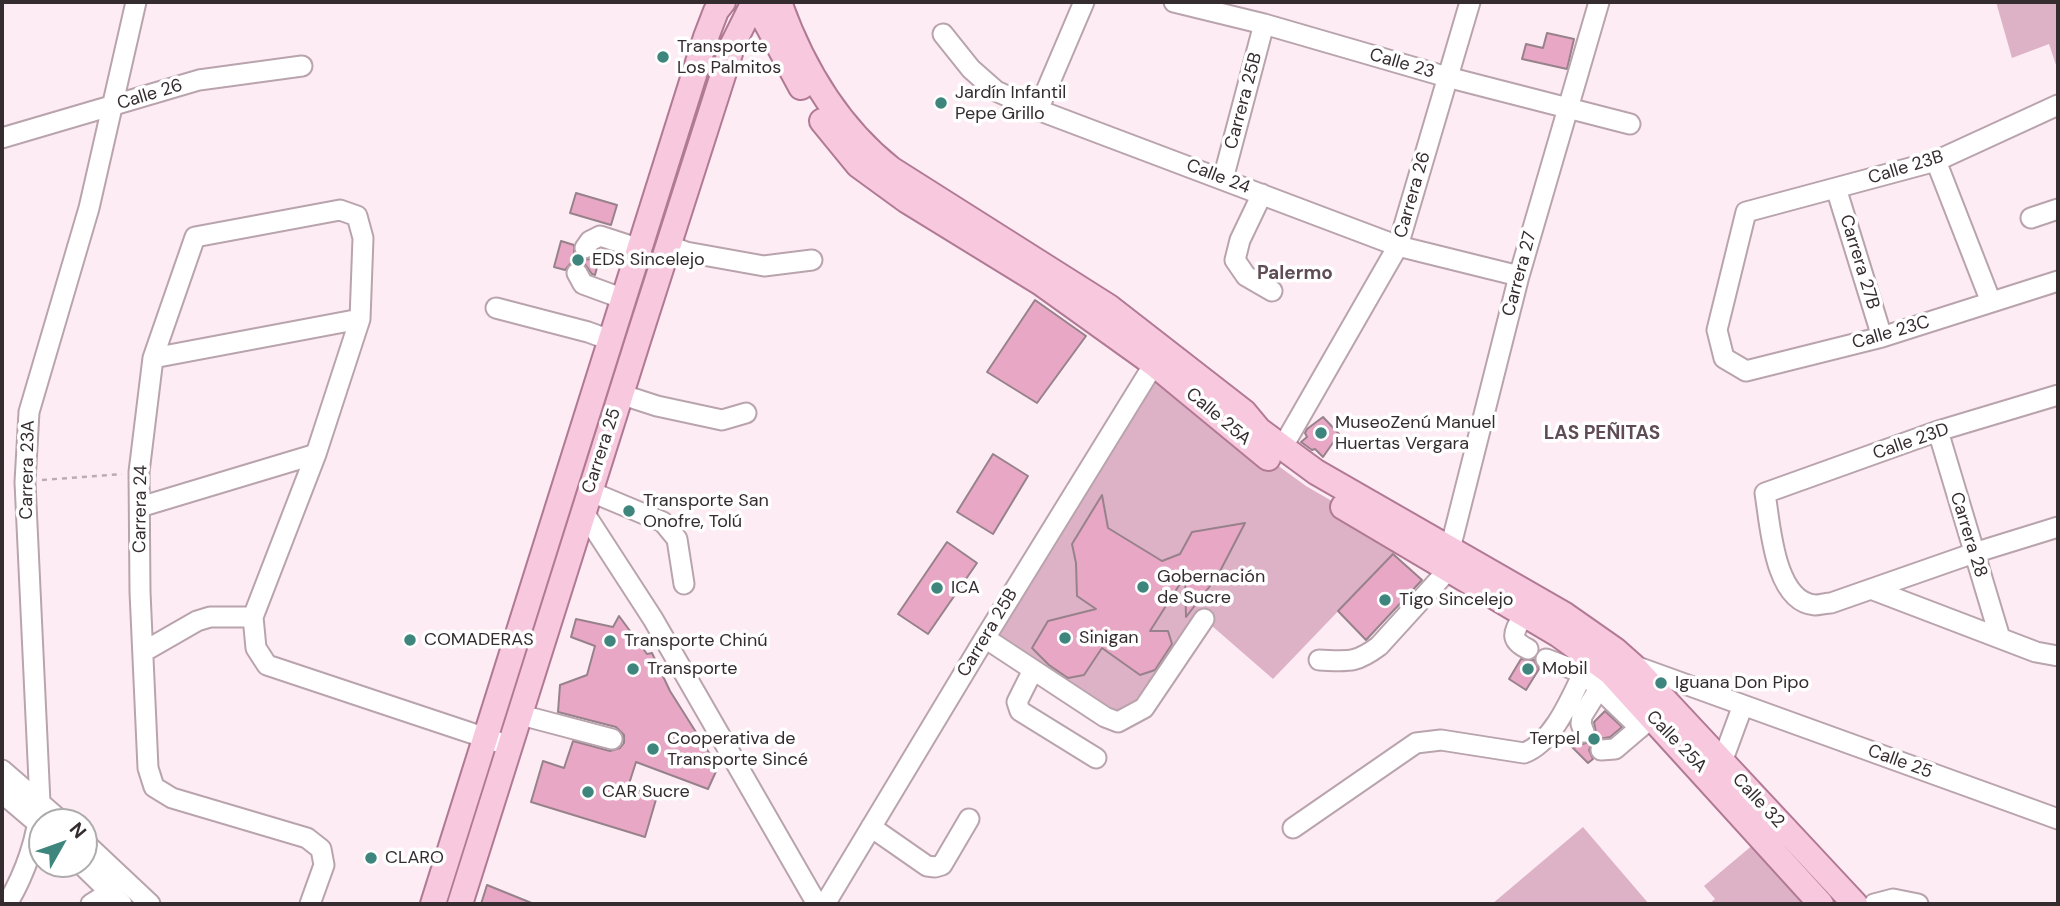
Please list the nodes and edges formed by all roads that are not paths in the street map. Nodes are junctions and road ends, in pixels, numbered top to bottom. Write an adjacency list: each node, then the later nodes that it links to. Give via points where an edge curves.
1 (134, 2): 14 (street, Carrera 23A)
2 (723, 2): 28 (main road, Carrera 25, via 706,37)
3 (754, 2): 25 (main road, Carrera 25, via 733,44); 42 (main road, Calle 25A, via 815,111 858,165 1041,283)
4 (1084, 2): 16 (street)
5 (1174, 2): 9 (street, Calle 23)
6 (1470, 2): 12 (street, Carrera 26)
7 (1599, 2): 15 (street, Carrera 27)
8 (778, 5): 46 (main road, Calle 25A, via 825,98 867,150 1108,307 1244,412)
9 (1264, 24): 12 (street, Calle 23); 20 (street, Carrera 25B)
10 (943, 34): 16 (street, Calle 24, via 996,91)
11 (302, 66): 14 (street, Calle 26, via 199,80)
12 (1447, 78): 15 (street, Calle 23); 26 (street, Carrera 26)
13 (2058, 106): 19 (street, Calle 23B)
14 (113, 107): 18 (street, Calle 26); 81 (street, Carrera 23A, via 30,412 24,482)
15 (1567, 108): 17 (street, Calle 23); 31 (street, Carrera 27)
16 (1038, 110): 20 (street, Calle 24)
17 (1630, 124)
18 (2, 138)
19 (1936, 161): 21 (street, Calle 23B); 35 (street)
20 (1223, 179): 22 (street, Calle 24)
21 (1836, 188): 38 (street, Carrera 27B); 41 (street, Calle 23B, via 1746,212 1717,330)
22 (1262, 194): 26 (street, Calle 24); 33 (street, via 1235,260 1246,276)
23 (2058, 209): 24 (street)
24 (2031, 218)
25 (668, 245): 29 (street, via 764,266); 43 (main road, Carrera 25)
26 (1398, 246): 31 (street, Calle 24); 48 (street, Carrera 26)
27 (585, 248): 28 (street, via 600,236)
28 (640, 249): 34 (main road, Carrera 25)
29 (812, 260)
30 (577, 273): 34 (street, via 583,284)
31 (1519, 276): 54 (street, Carrera 27)
32 (2058, 281): 35 (street, Calle 23C)
33 (1272, 291)
34 (624, 299): 39 (main road, Carrera 25)
35 (1991, 302): 38 (street, Calle 23C)
36 (496, 308): 39 (street)
37 (360, 320): 40 (street); 40 (street, Carrera 24, via 363,238 357,216 340,209 195,237); 49 (street)
38 (1882, 337): 41 (street, Calle 23C, via 1745,371)
39 (610, 341): 73 (main road, Carrera 25)
40 (153, 358): 51 (street, Carrera 24, via 139,472)
41 (1724, 358)
42 (1154, 364): 46 (main road, via 1157,359 1165,360); 54 (main road, Calle 25A, via 1306,486); 60 (street, Carrera 25B)
43 (620, 394): 45 (street, via 722,420); 50 (main road, Carrera 25)
44 (2058, 395): 47 (street, Calle 23D)
45 (746, 413)
46 (1259, 430): 48 (main road, Calle 25A)
47 (1938, 431): 53 (street, Carrera 28); 56 (street, Calle 23D, via 1765,493 1778,568 1787,586 1802,600 1814,605 1831,603)
48 (1282, 448): 54 (main road, Calle 25A)
49 (316, 454): 51 (street); 58 (street)
50 (586, 501): 55 (street, via 663,522 677,540); 70 (main road, Carrera 25); 99 (street, via 603,539)
51 (140, 507): 63 (street, Carrera 24)
52 (2058, 527): 53 (street)
53 (1974, 553): 56 (street); 61 (street, Carrera 28)
54 (1450, 559): 57 (main road, Calle 25A); 66 (street, via 1367,655 1354,661); 68 (main road, Calle 25A, via 1565,615 1615,650)
55 (684, 584)
56 (1871, 589): 61 (street)
57 (1524, 614): 62 (street, via 1514,633 1518,645); 68 (main road, Calle 25A)
58 (253, 617): 63 (street, via 197,621); 73 (street, via 256,648 267,665)
59 (1204, 619): 67 (street, via 1144,708 1118,722)
60 (985, 638): 67 (street); 87 (street, Carrera 25B)
61 (2000, 638): 64 (street)
62 (1528, 649)
63 (143, 652): 96 (street, Carrera 24, via 148,768 153,788 172,798 307,838 321,849 324,865)
64 (2058, 656)
65 (1546, 659): 68 (street, Calle 25)
66 (1319, 660)
67 (1033, 670): 77 (street, via 1017,702 1020,711)
68 (1603, 671): 69 (street, Calle 25); 71 (main road, Calle 25A); 72 (street, via 1582,716); 79 (main road, Calle 32); 88 (street, via 1535,749 1524,753 1441,740 1416,743)
69 (1743, 705): 79 (street); 85 (street, Calle 25)
70 (521, 715): 74 (street); 75 (main road, Carrera 25)
71 (1645, 723): 76 (street, via 1615,749); 79 (main road, Calle 25A)
72 (1584, 732)
73 (485, 738): 75 (street); 97 (main road, Carrera 25)
74 (612, 740)
75 (511, 746): 98 (main road, Carrera 25)
76 (1601, 750)
77 (1096, 758)
78 (2, 770): 81 (street)
79 (1714, 770): 101 (main road, Calle 32); 102 (main road, Calle 32)
80 (2, 793): 84 (street)
81 (40, 803): 82 (street, Carrera 23A); 83 (street)
82 (40, 808)
83 (46, 808)
84 (28, 816)
85 (2058, 819)
86 (968, 820): 87 (street, via 942,865 935,867)
87 (871, 827): 100 (street, Carrera 25B)
88 (1293, 828)
89 (98, 855): 95 (street)
90 (28, 857): 93 (street, Carrera 23A)
91 (96, 878): 92 (street)
92 (116, 898): 94 (street)
93 (9, 900)
94 (91, 904)
95 (149, 904)
96 (310, 904)
97 (433, 904)
98 (460, 904)
99 (817, 904)
100 (825, 904)
101 (1821, 904)
102 (1854, 904)
103 (1874, 904): 104 (street, via 1893,899)
104 (1918, 904)

